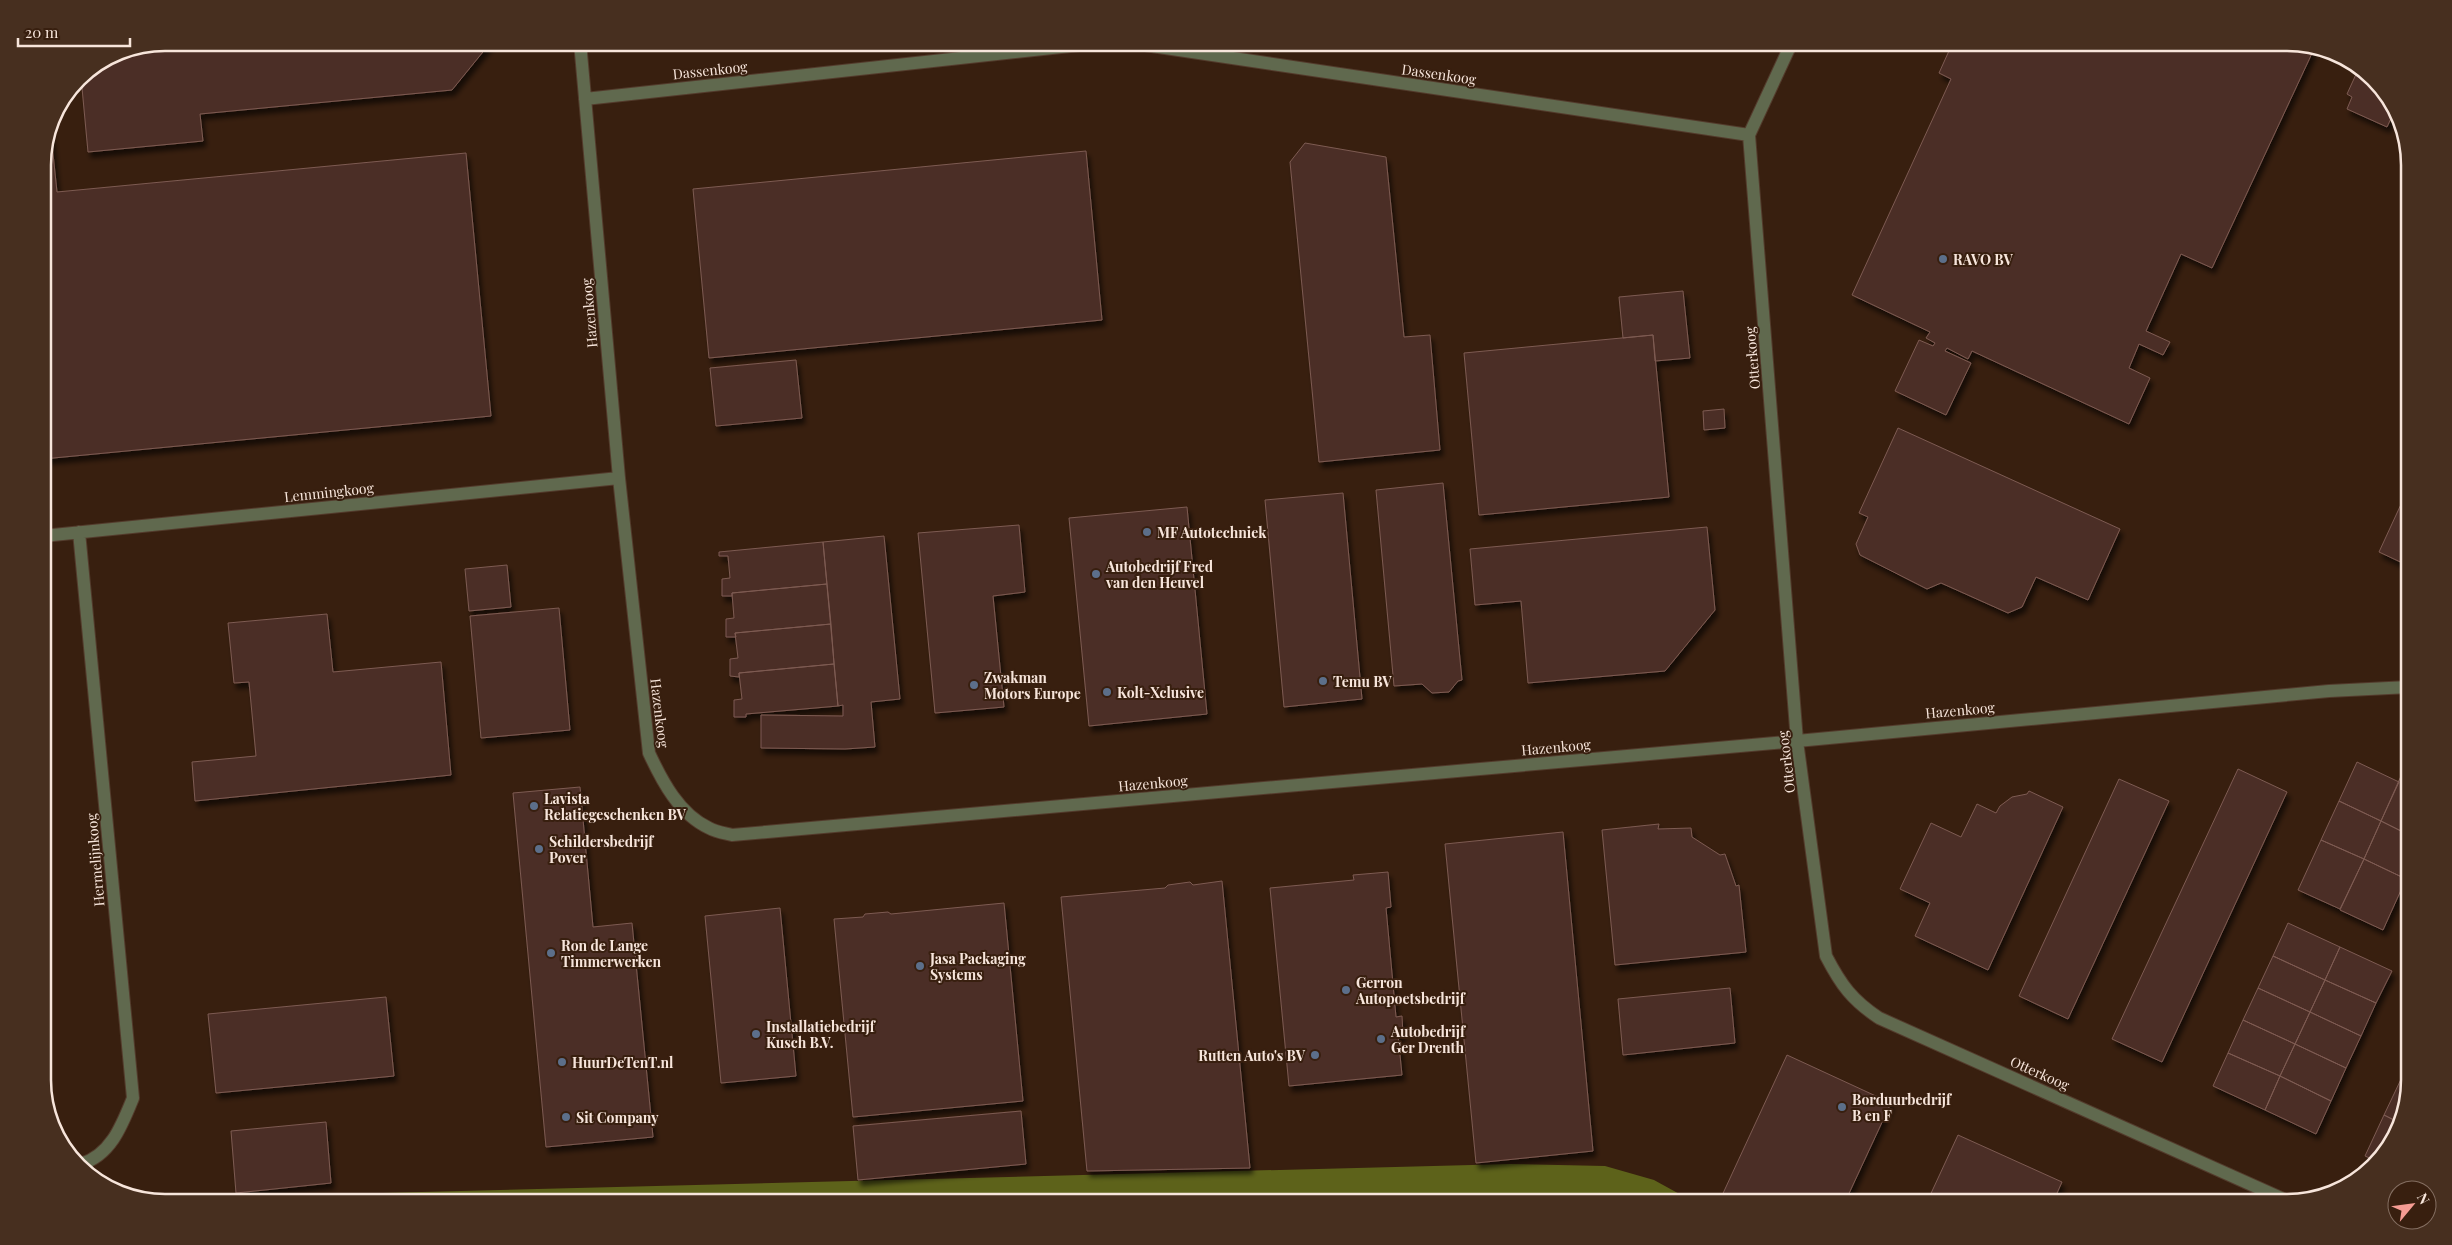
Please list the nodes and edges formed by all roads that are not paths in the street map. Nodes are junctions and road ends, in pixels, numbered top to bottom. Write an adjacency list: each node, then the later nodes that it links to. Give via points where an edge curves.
1 (581, 51): 5 (street, Hazenkoog)
2 (1023, 51): 5 (street, Dassenkoog)
3 (1185, 51): 6 (street, Dassenkoog)
4 (1788, 51): 6 (street, Otterkoog)
5 (585, 98): 7 (street, Hazenkoog)
6 (1749, 135): 11 (street, Otterkoog)
7 (618, 478): 8 (street, Lemmingkoog); 11 (street, Hazenkoog, via 648,753 663,784 686,810 708,828 732,836)
8 (79, 532): 9 (street, Lemmingkoog); 12 (street, Hermelijnkoog, via 133,1098 108,1147)
9 (51, 535)
10 (2401, 687): 11 (street, Hazenkoog, via 2329,691)
11 (1797, 741): 13 (street, Otterkoog, via 1826,956 1842,985 1859,1005 1888,1022)
12 (87, 1162)
13 (2272, 1194)

